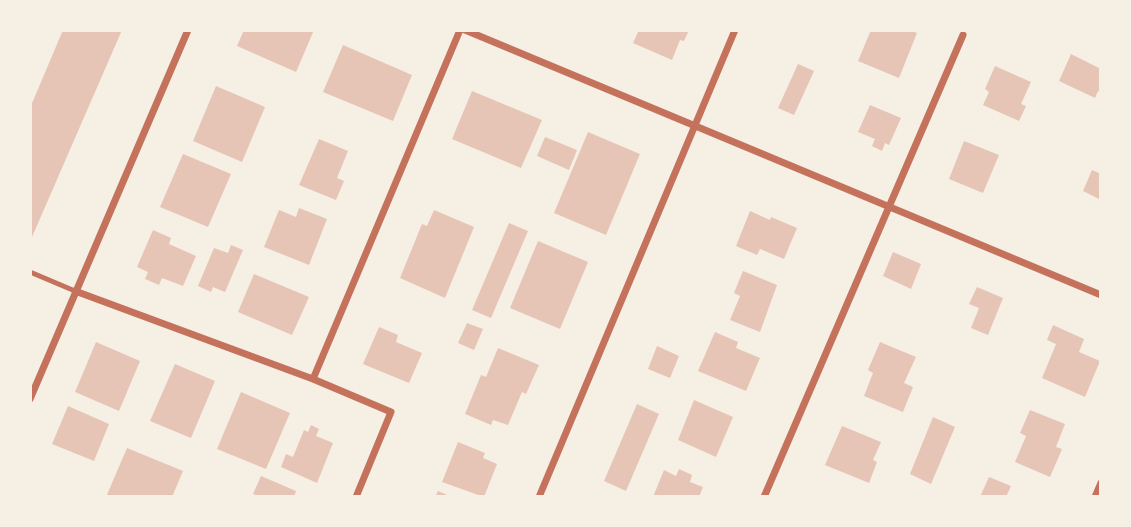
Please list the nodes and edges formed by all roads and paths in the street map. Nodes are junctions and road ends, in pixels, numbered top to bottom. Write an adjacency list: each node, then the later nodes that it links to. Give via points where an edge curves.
1 (188, 30): 8 (street)
2 (463, 30): 5 (street); 10 (street)
3 (735, 30): 5 (street)
4 (963, 35): 6 (street)
5 (694, 125): 6 (street); 14 (street)
6 (888, 205): 9 (street); 15 (street)
7 (30, 272): 8 (lane)
8 (75, 291): 10 (street); 11 (street)
9 (1101, 295)
10 (313, 379): 13 (street, via 391,412)
11 (30, 398)
12 (1101, 483): 16 (street)
13 (356, 497)
14 (539, 497)
15 (764, 497)
16 (1095, 497)

